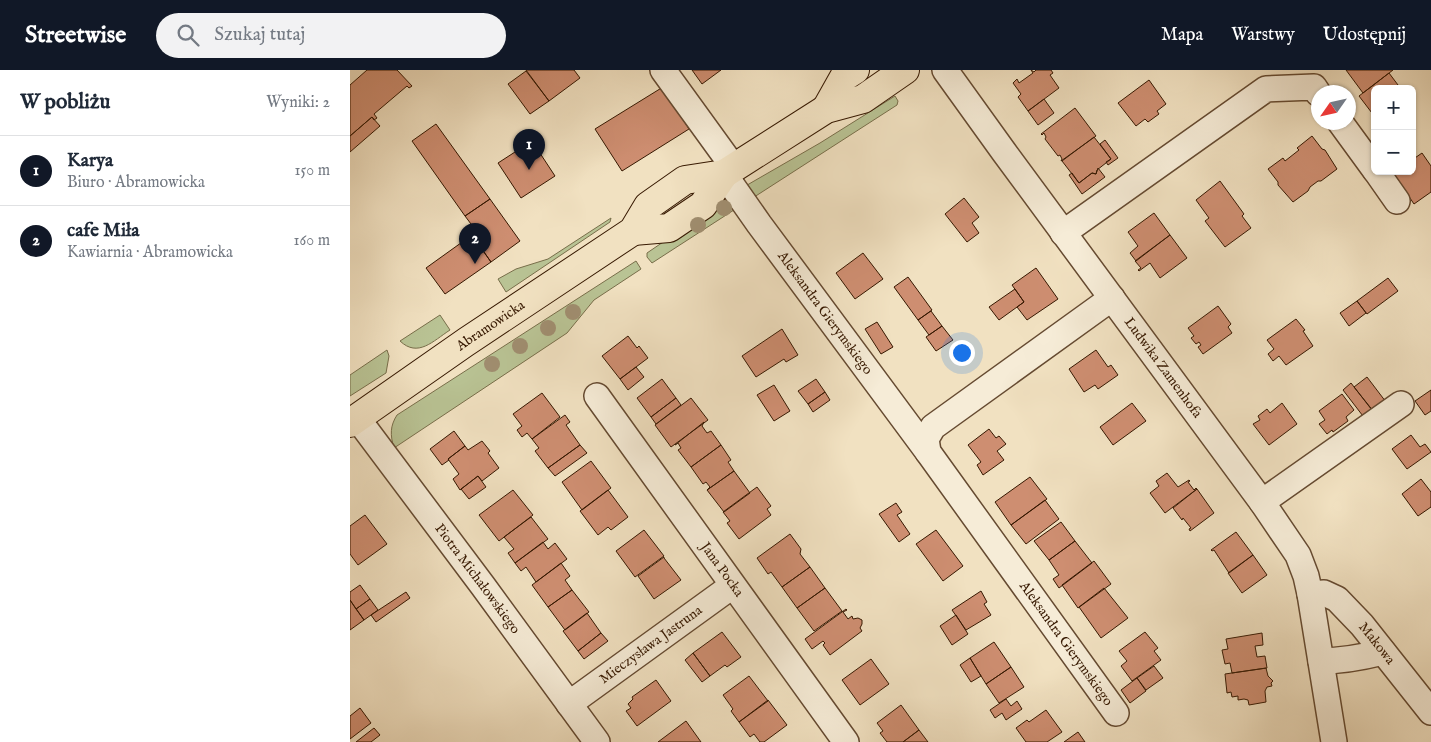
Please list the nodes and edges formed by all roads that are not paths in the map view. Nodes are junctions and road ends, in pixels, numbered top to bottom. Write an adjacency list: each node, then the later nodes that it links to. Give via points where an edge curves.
1 (663, 70): 9 (street, Aleksandra Gierymskiego)
2 (855, 70): 6 (main road, Abramowicka, via 844,77)
3 (905, 70): 6 (main road, Abramowicka, via 863,98)
4 (945, 70): 12 (street, Ludwika Zamenhofa)
5 (1311, 87): 12 (street, via 1266,89)
6 (826, 109): 9 (main road, Abramowicka)
7 (1346, 130): 8 (street)
8 (1371, 165)
9 (729, 171): 16 (main road, Abramowicka, via 685,180 648,206 633,231); 17 (street, Aleksandra Gierymskiego, via 759,224)
10 (1378, 175): 11 (street)
11 (1397, 201)
12 (1063, 233): 13 (street, Ludwika Zamenhofa)
13 (1112, 298): 17 (street, via 933,427 926,439); 18 (street, Ludwika Zamenhofa)
14 (597, 396): 19 (street, Jana Pocka)
15 (1401, 404): 18 (street)
16 (353, 421): 23 (street, Piotra Michałowskiego)
17 (928, 452): 25 (street, Aleksandra Gierymskiego)
18 (1262, 502): 20 (street, Ludwika Zamenhofa, via 1298,555)
19 (732, 586): 23 (street, Mieczysława Jastruna); 27 (street, Jana Pocka)
20 (1310, 594): 21 (street, Makowa, via 1324,592 1337,599); 22 (street, Ludwika Zamenhofa)
21 (1383, 652): 22 (street); 24 (street, Makowa)
22 (1321, 661): 28 (street, Ludwika Zamenhofa)
23 (569, 704): 26 (street, Piotra Michałowskiego)
24 (1431, 712)
25 (1116, 713)
26 (596, 742)
27 (846, 742)
28 (1334, 742)

